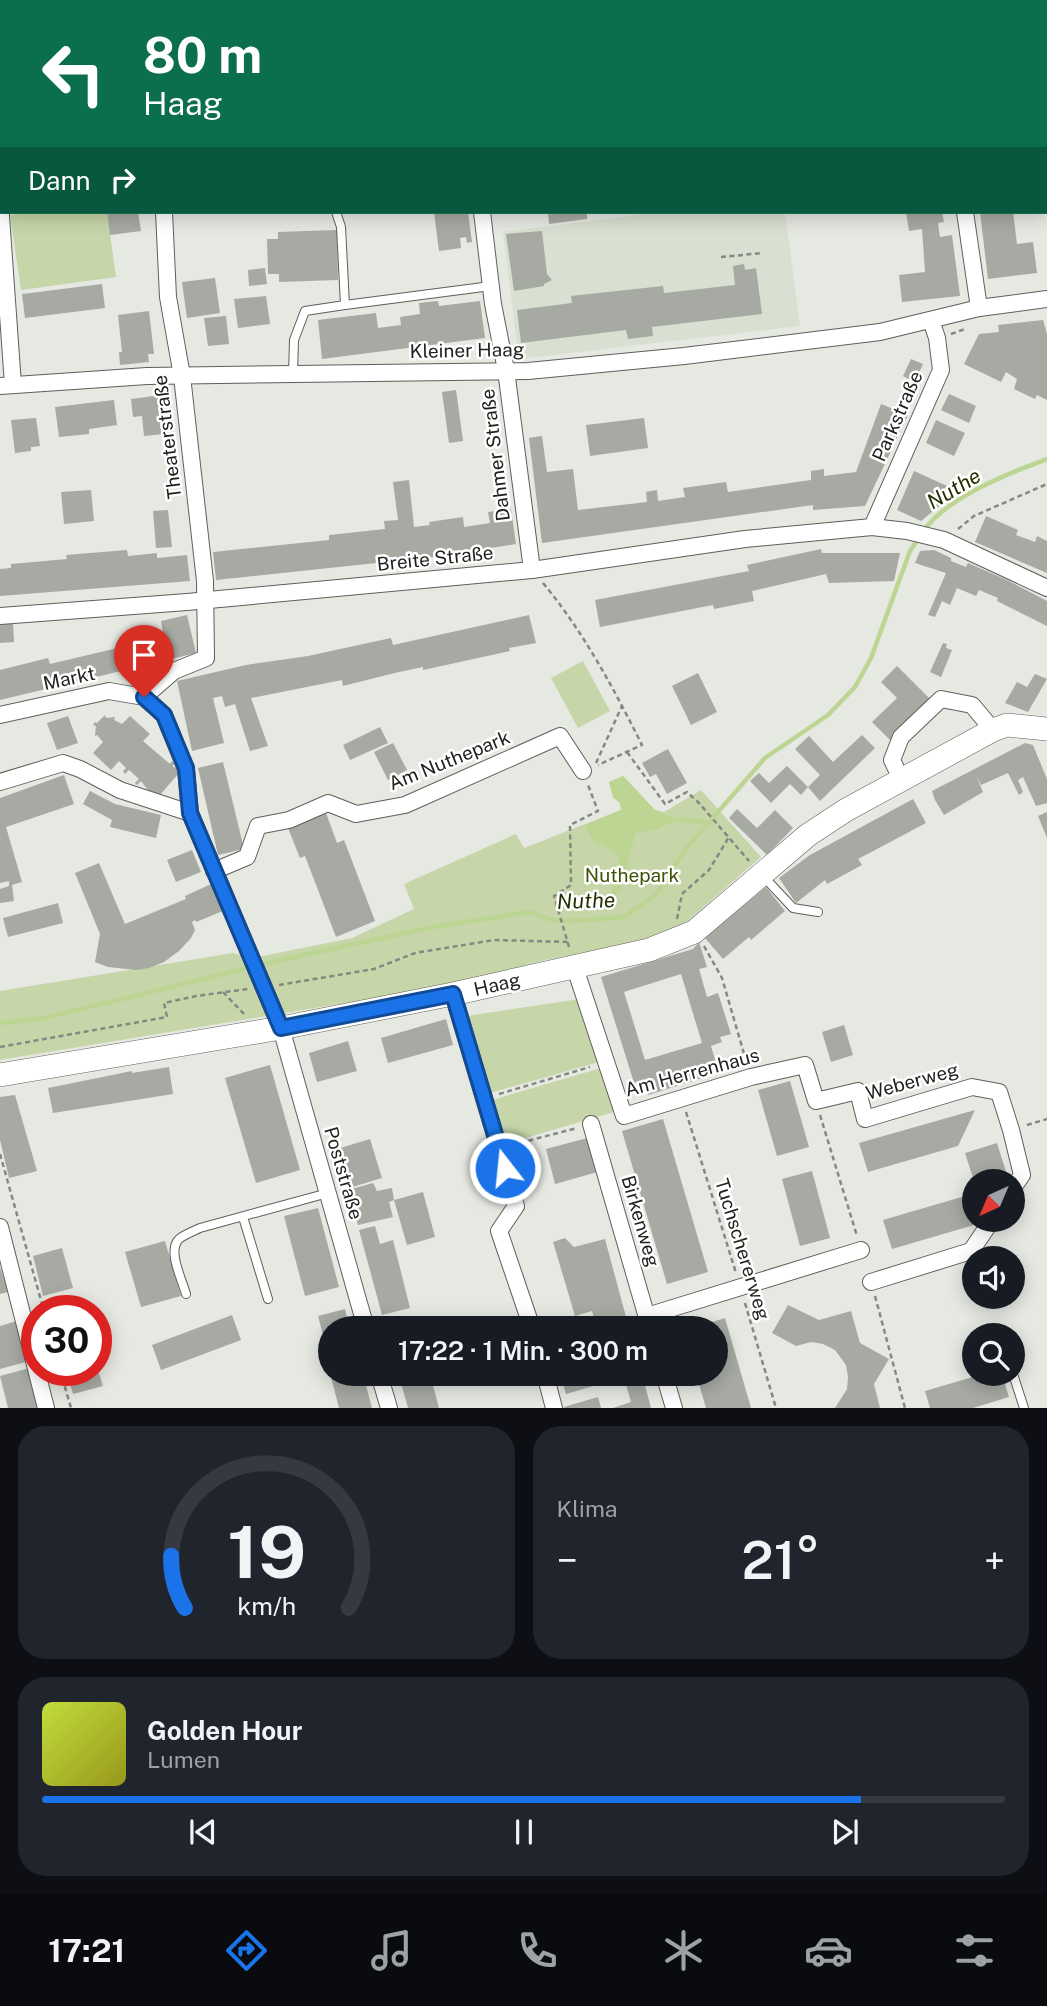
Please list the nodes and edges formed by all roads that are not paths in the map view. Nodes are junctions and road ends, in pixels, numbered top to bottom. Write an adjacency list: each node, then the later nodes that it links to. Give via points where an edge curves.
1 (0, 214): 14 (street)
2 (164, 214): 13 (street, Theaterstraße, via 168,297)
3 (337, 214): 8 (lane)
4 (482, 214): 6 (street, Dahmer Straße)
5 (965, 214): 9 (street)
6 (491, 286): 8 (lane); 11 (street, Dahmer Straße)
7 (1047, 299): 9 (street, Kleiner Haag)
8 (345, 304): 12 (lane, via 305,311 294,340)
9 (978, 308): 10 (street, Kleiner Haag)
10 (931, 320): 11 (street, Kleiner Haag, via 880,332 684,356); 15 (street, Parkstraße, via 941,370)
11 (506, 370): 12 (street, Kleiner Haag); 16 (street, Dahmer Straße)
12 (293, 374): 13 (street, Kleiner Haag)
13 (182, 376): 14 (street, Kleiner Haag); 18 (street, Theaterstraße)
14 (7, 385)
15 (872, 527): 16 (street, Breite Straße, via 745,539); 17 (street, Breite Straße, via 937,538)
16 (532, 570): 18 (street, Breite Straße)
17 (1047, 588)
18 (206, 600): 19 (street, Breite Straße); 20 (street, Theaterstraße, via 206,658 174,671)
19 (0, 616)
20 (144, 697): 21 (street, Markt, via 109,691); 27 (street, via 164,715 186,768)
21 (0, 715)
22 (1046, 728): 23 (main road, Haag)
23 (993, 730): 25 (main road, Haag); 25 (street, via 972,705 941,699 901,737 892,760)
24 (583, 771): 28 (street, Am Nuthepark, via 560,736 405,805 356,814 328,803 289,820 258,826 247,857)
25 (902, 780): 29 (main road, Haag, via 808,835)
26 (0, 782): 27 (street, via 62,763 120,790)
27 (190, 813): 28 (street)
28 (214, 871): 33 (street, via 249,956 257,989)
29 (762, 875): 30 (lane, via 793,908); 31 (main road, Haag, via 685,936 649,950)
30 (818, 912)
31 (574, 965): 32 (main road, Haag); 35 (street, Am Herrenhaus, via 624,1116 805,1065)
32 (453, 994): 33 (main road, Haag); 47 (street, via 516,1206 499,1231)
33 (281, 1028): 34 (main road, Haag); 38 (street, Poststraße)
34 (0, 1075)
35 (816, 1101): 37 (street, Weberweg, via 858,1091 865,1119 972,1087 999,1092)
36 (591, 1125): 48 (street, Birkenweg)
37 (1021, 1169)
38 (328, 1193): 39 (lane); 46 (street, Poststraße)
39 (243, 1217): 44 (lane, via 200,1228 178,1240 175,1256); 45 (lane)
40 (0, 1227): 54 (street)
41 (984, 1232): 43 (street, via 971,1251)
42 (862, 1250): 49 (street, via 740,1286)
43 (872, 1282)
44 (186, 1293)
45 (268, 1299)
46 (363, 1316)
47 (528, 1316)
48 (647, 1316)
49 (664, 1316)
50 (383, 1386): 55 (street)
51 (548, 1386): 56 (street)
52 (668, 1386): 57 (street)
53 (1017, 1386): 58 (lane)
54 (46, 1408)
55 (389, 1408)
56 (554, 1408)
57 (674, 1408)
58 (1024, 1408)

